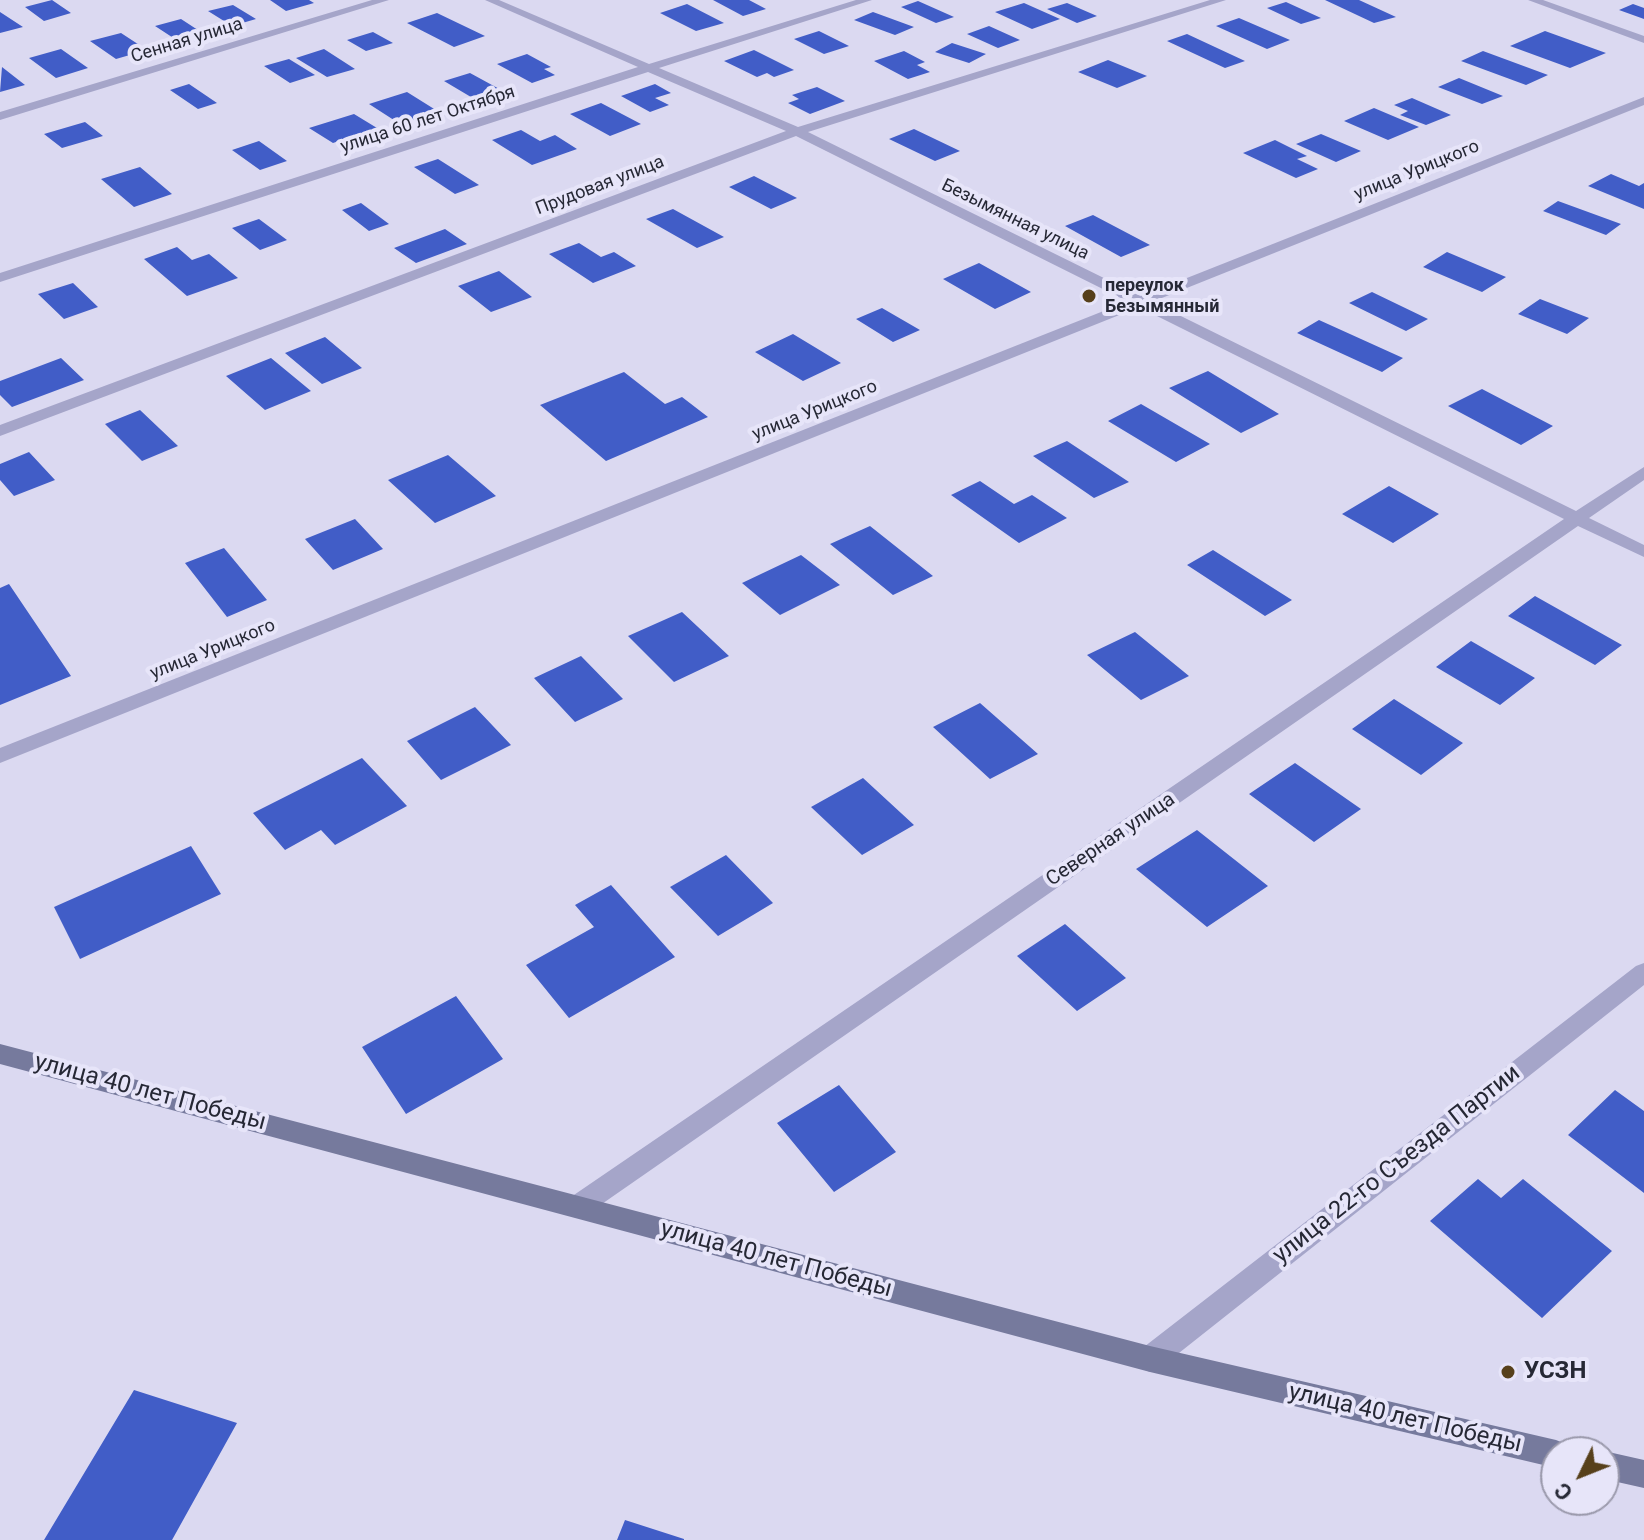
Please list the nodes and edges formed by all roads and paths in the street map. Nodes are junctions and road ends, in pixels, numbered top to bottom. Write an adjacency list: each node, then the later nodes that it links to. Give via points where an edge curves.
1 (384, 0): 9 (street, Сенная улица)
2 (490, 0): 7 (street, Безымянная улица)
3 (867, 0): 7 (street, улица 60 лет Октября)
4 (1221, 0): 10 (street, Прудовая улица)
5 (1533, 0): 6 (street)
6 (1644, 40)
7 (647, 68): 10 (street, Безымянная улица); 11 (street, улица 60 лет Октября)
8 (1644, 101): 12 (street, улица Урицкого)
9 (0, 116)
10 (797, 131): 12 (street, Безымянная улица); 13 (street, Прудовая улица)
11 (0, 278)
12 (1141, 303): 15 (street, Безымянная улица); 17 (street, улица Урицкого)
13 (0, 431)
14 (1644, 472): 15 (street, Северная улица)
15 (1580, 519): 16 (street, Безымянная улица); 20 (street, Северная улица)
16 (1644, 552)
17 (0, 756)
18 (1644, 972): 21 (street, улица 22-го Съезда Партии)
19 (0, 1054): 20 (main road, улица 40 лет Победы)
20 (577, 1207): 21 (main road, улица 40 лет Победы)
21 (1150, 1359): 22 (main road, улица 40 лет Победы)
22 (1540, 1450)
23 (1620, 1469): 24 (main road)
24 (1644, 1474)

